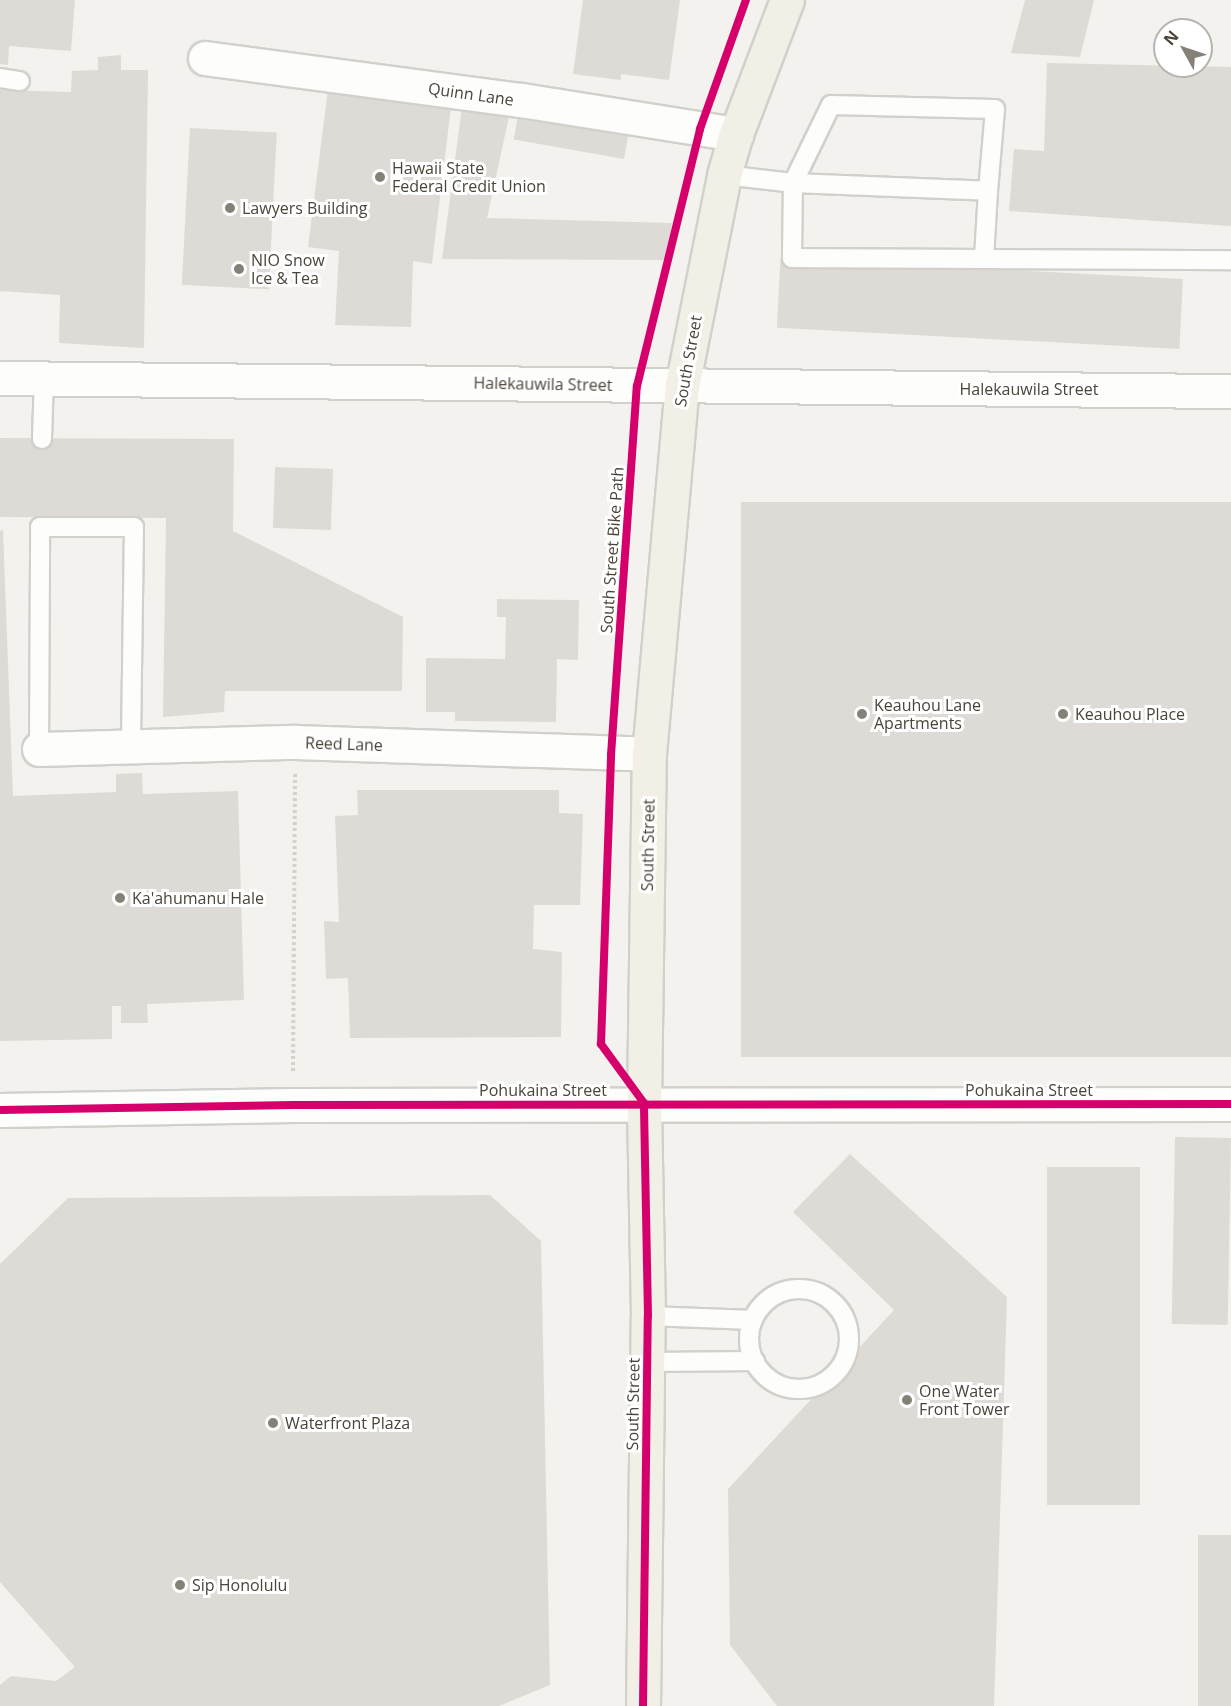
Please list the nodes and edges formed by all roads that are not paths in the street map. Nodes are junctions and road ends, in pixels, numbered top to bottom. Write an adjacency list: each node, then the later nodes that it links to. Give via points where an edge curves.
1 (787, 0): 5 (main road, South Street)
2 (205, 58): 5 (street, Quinn Lane, via 520,100)
3 (0, 78): 4 (lane)
4 (20, 81)
5 (736, 134): 6 (main road, South Street)
6 (724, 175): 7 (lane); 13 (main road, South Street)
7 (793, 183): 8 (lane); 8 (lane, via 831,105 995,109); 9 (lane, via 792,258)
8 (988, 191): 9 (lane)
9 (984, 258): 10 (lane)
10 (1231, 260)
11 (44, 377): 12 (street, Halekauwila Street); 13 (street, Halekauwila Street); 15 (lane)
12 (0, 378)
13 (682, 386): 14 (street, Halekauwila Street); 18 (main road, South Street)
14 (1231, 391)
15 (42, 439)
16 (131, 745): 17 (street, Reed Lane); 17 (lane, via 134,527 40,522); 18 (street, Reed Lane, via 296,742)
17 (39, 748)
18 (649, 754): 19 (main road, South Street)
19 (644, 1103): 20 (street, Pohukaina Street); 21 (street, Pohukaina Street); 22 (main road, South Street)
20 (1231, 1104)
21 (0, 1110)
22 (648, 1316): 23 (lane); 25 (main road, South Street)
23 (753, 1320): 24 (lane, via 749,1338); 24 (lane, via 771,1298 802,1289 833,1302 844,1316 849,1332 842,1366 814,1387 782,1386 768,1379)
24 (755, 1361): 25 (lane)
25 (647, 1362): 26 (main road, South Street)
26 (644, 1706)

